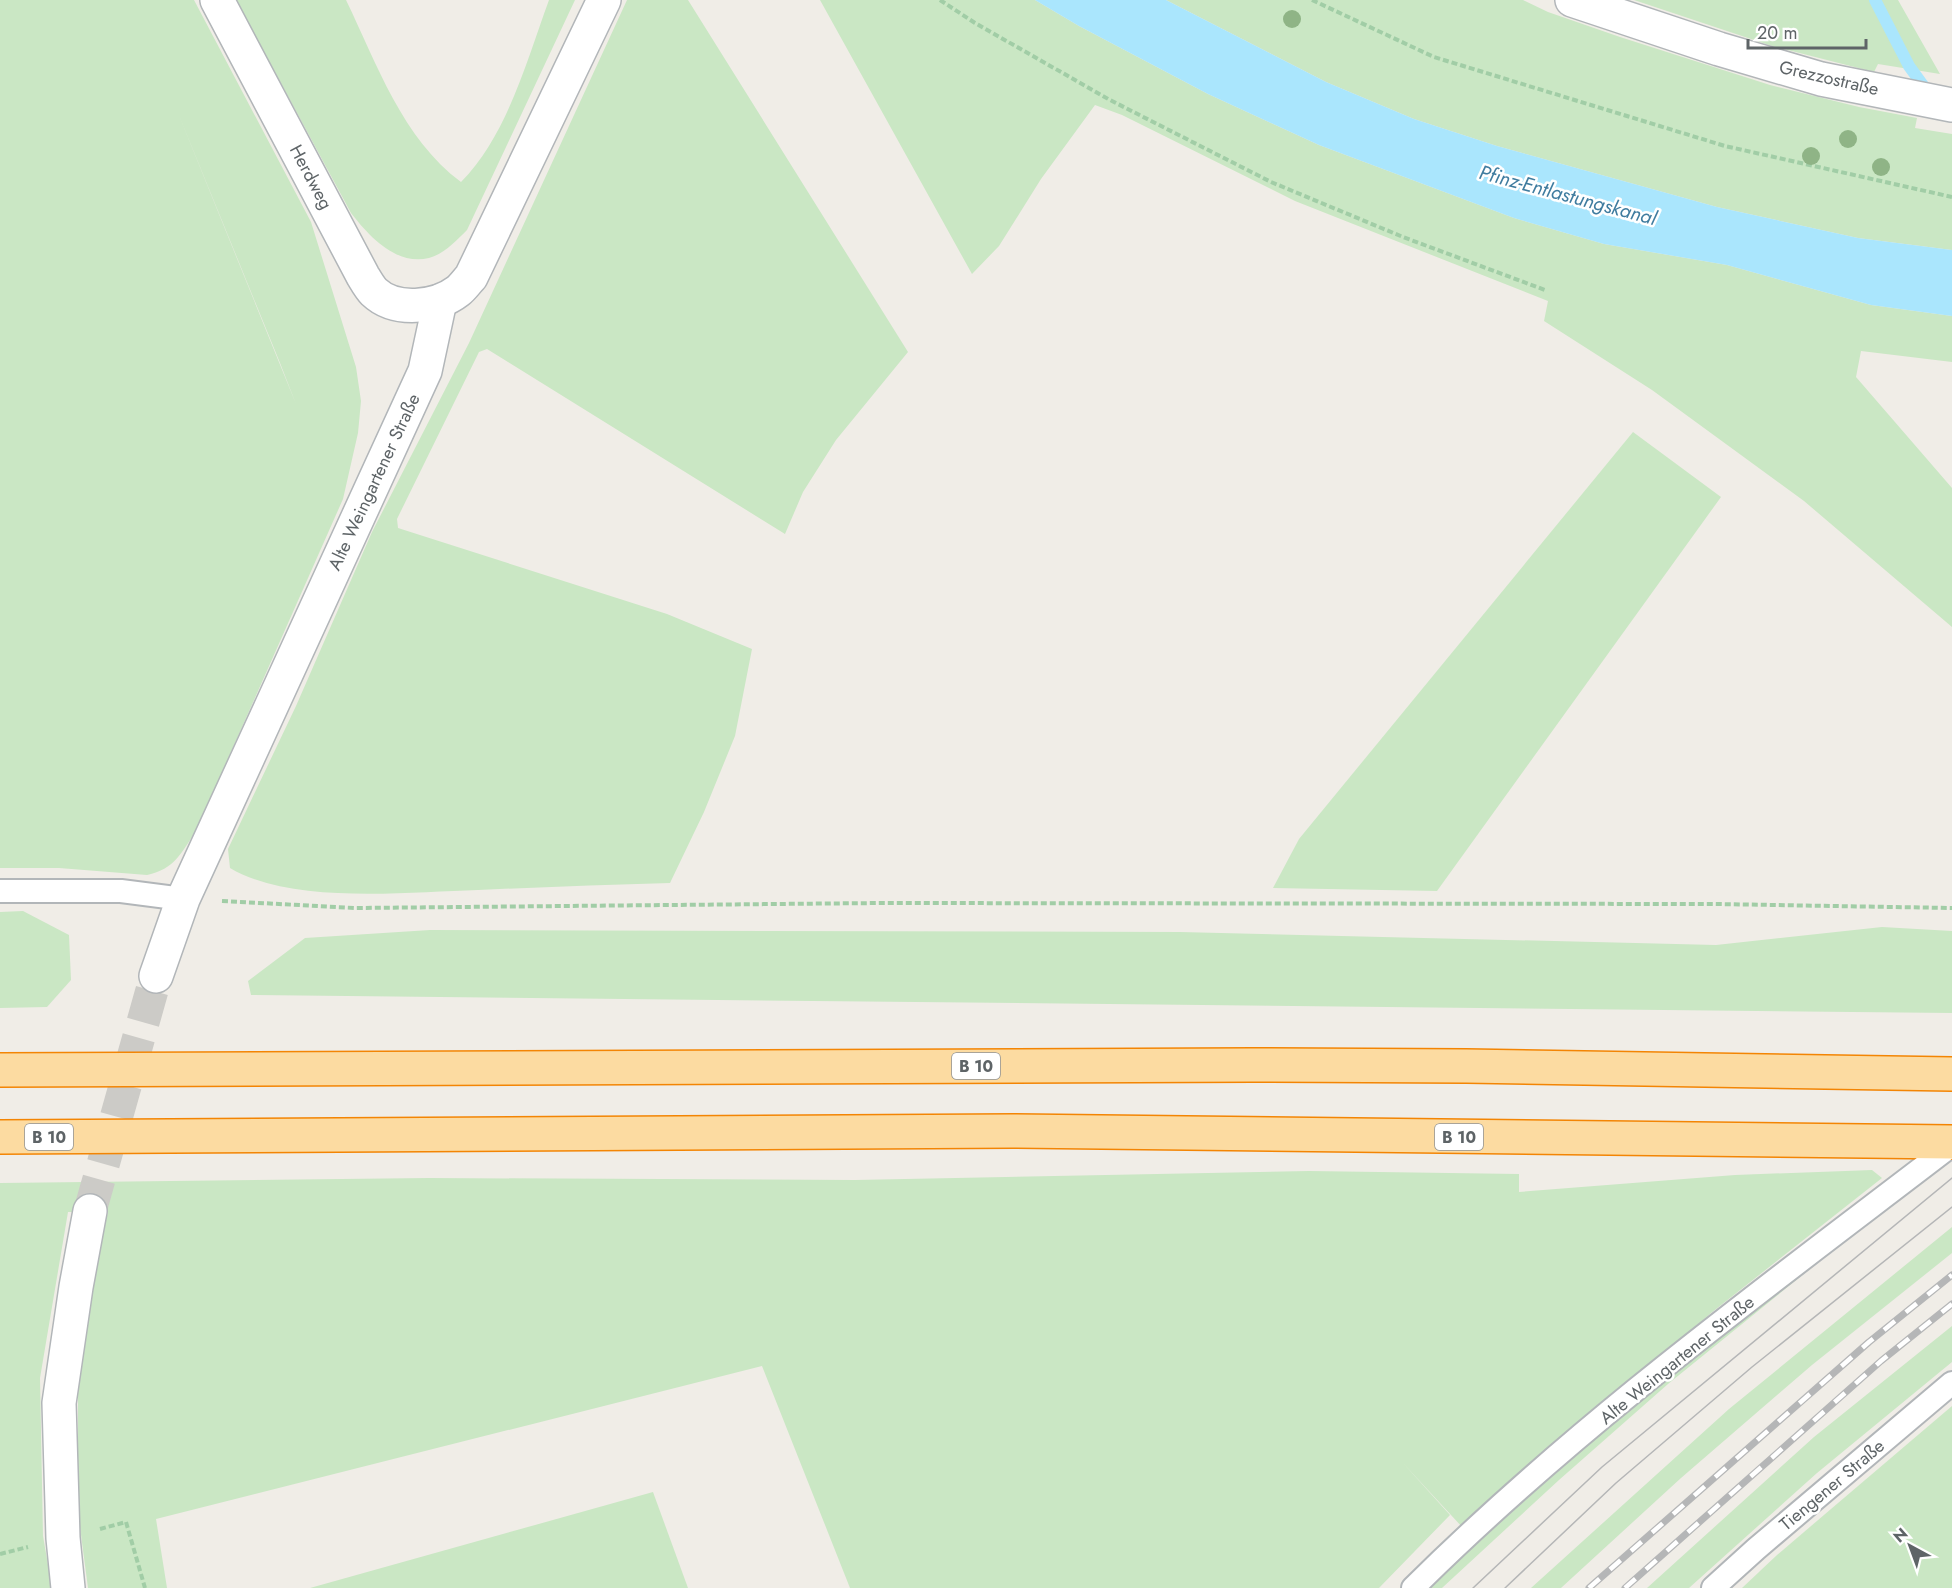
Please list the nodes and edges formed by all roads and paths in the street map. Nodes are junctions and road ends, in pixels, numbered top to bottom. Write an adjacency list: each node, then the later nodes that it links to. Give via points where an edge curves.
1 (217, 0): 9 (street, Herdweg, via 373,292 390,302 407,305)
2 (604, 0): 9 (street, via 480,261 458,291)
3 (940, 0): 8 (path, via 1110,100 1271,182)
4 (1312, 0): 7 (path, via 1434,57 1725,146)
5 (1572, 0): 6 (street, Grezzostraße, via 1821,79)
6 (1952, 105)
7 (1952, 197)
8 (1545, 290)
9 (440, 301): 11 (street, Alte Weingartener Straße, via 425,371)
10 (0, 891): 11 (lane, via 121,891)
11 (183, 899): 12 (path, via 355,909 880,903); 13 (street, Alte Weingartener Straße)
12 (1952, 908)
13 (156, 976)
14 (0, 1070): 15 (highway, B 10, via 1288,1065)
15 (1952, 1074)
16 (99, 1136): 17 (highway, B 10); 18 (highway, B 10, via 1137,1131); 19 (highway)
17 (0, 1137)
18 (1952, 1143): 25 (lane, Alte Weingartener Straße, via 1630,1396 1537,1474)
19 (0, 1148)
20 (90, 1211): 22 (street, via 59,1403)
21 (1952, 1383): 26 (lane, Tiengener Straße)
22 (63, 1538): 23 (street); 24 (path, via 126,1522)
23 (68, 1588)
24 (145, 1588)
25 (1413, 1588)
26 (1713, 1588)

